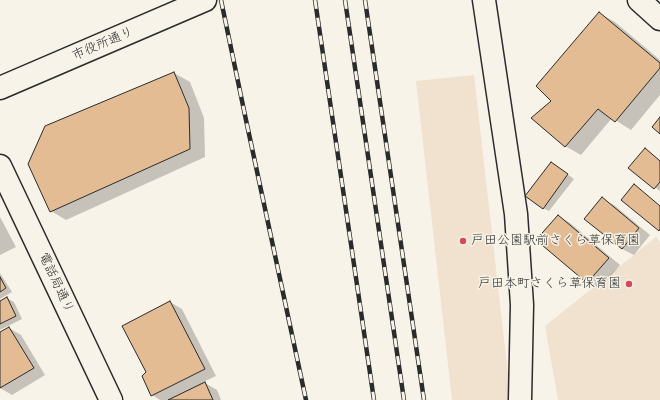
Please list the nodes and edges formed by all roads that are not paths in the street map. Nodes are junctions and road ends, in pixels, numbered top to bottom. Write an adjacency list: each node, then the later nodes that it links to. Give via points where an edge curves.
1 (205, 0): 4 (street, 市役所通り)
2 (484, 0): 9 (street, via 516,214 522,305)
3 (639, 0): 5 (street)
4 (181, 5): 6 (street, 市役所通り)
5 (660, 19)
6 (0, 88)
7 (0, 166): 8 (street, 電話局通り)
8 (111, 400)
9 (520, 400)

